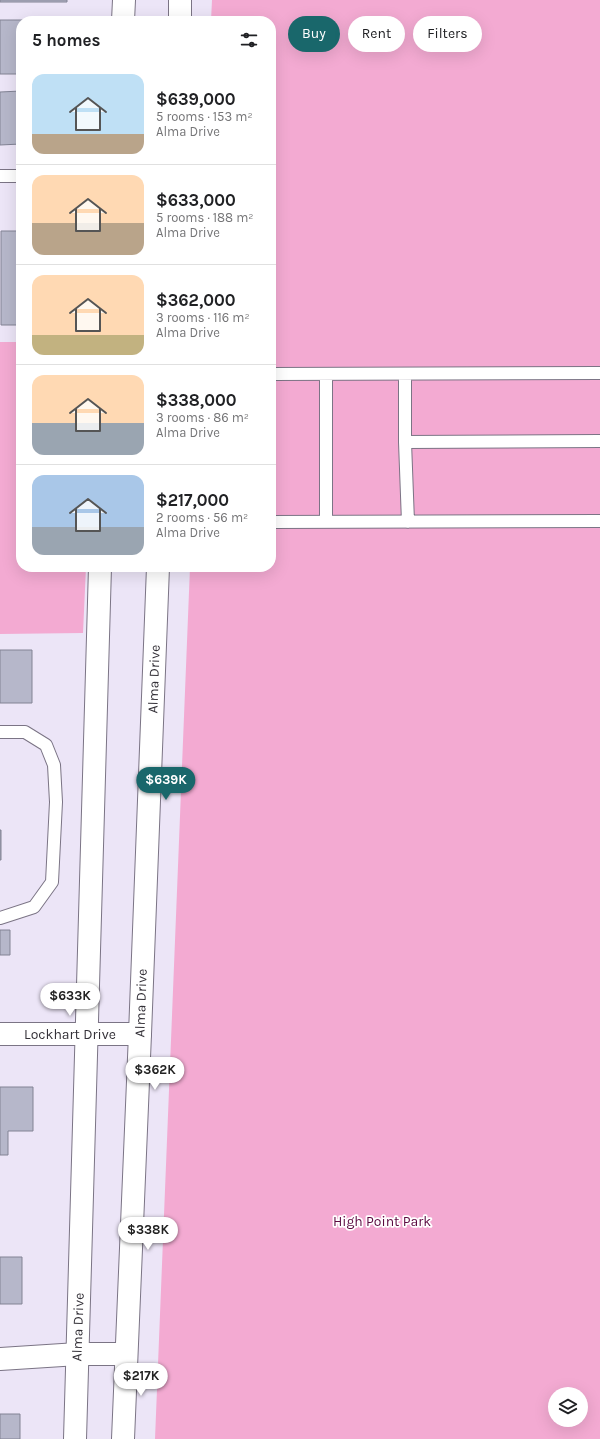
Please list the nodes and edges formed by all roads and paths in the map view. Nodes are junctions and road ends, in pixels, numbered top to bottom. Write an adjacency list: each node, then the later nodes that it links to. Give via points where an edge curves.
1 (124, 0): 3 (main road)
2 (180, 0): 4 (main road)
3 (123, 16)
4 (180, 16)
5 (0, 176): 6 (lane)
6 (16, 176)
7 (600, 373): 10 (lane)
8 (276, 374): 9 (lane)
9 (326, 374): 10 (lane); 15 (lane)
10 (405, 374): 12 (lane)
11 (600, 441): 12 (lane)
12 (405, 442): 16 (lane)
13 (600, 521): 16 (lane)
14 (276, 522): 15 (lane)
15 (326, 522): 16 (lane)
16 (408, 522)
17 (100, 572): 22 (main road, Alma Drive)
18 (158, 572): 23 (main road, Alma Drive)
19 (0, 732): 20 (lane, via 25,732 46,745 54,765 56,802 52,882 34,907)
20 (0, 918)
21 (0, 1034): 22 (main road, Lockhart Drive)
22 (86, 1034): 23 (main road, Lockhart Drive); 24 (main road, Alma Drive)
23 (140, 1034): 25 (main road, Alma Drive)
24 (78, 1354): 25 (main road); 26 (main road); 27 (main road, Alma Drive)
25 (126, 1354): 28 (main road, Alma Drive)
26 (0, 1359)
27 (75, 1439)
28 (123, 1439)

